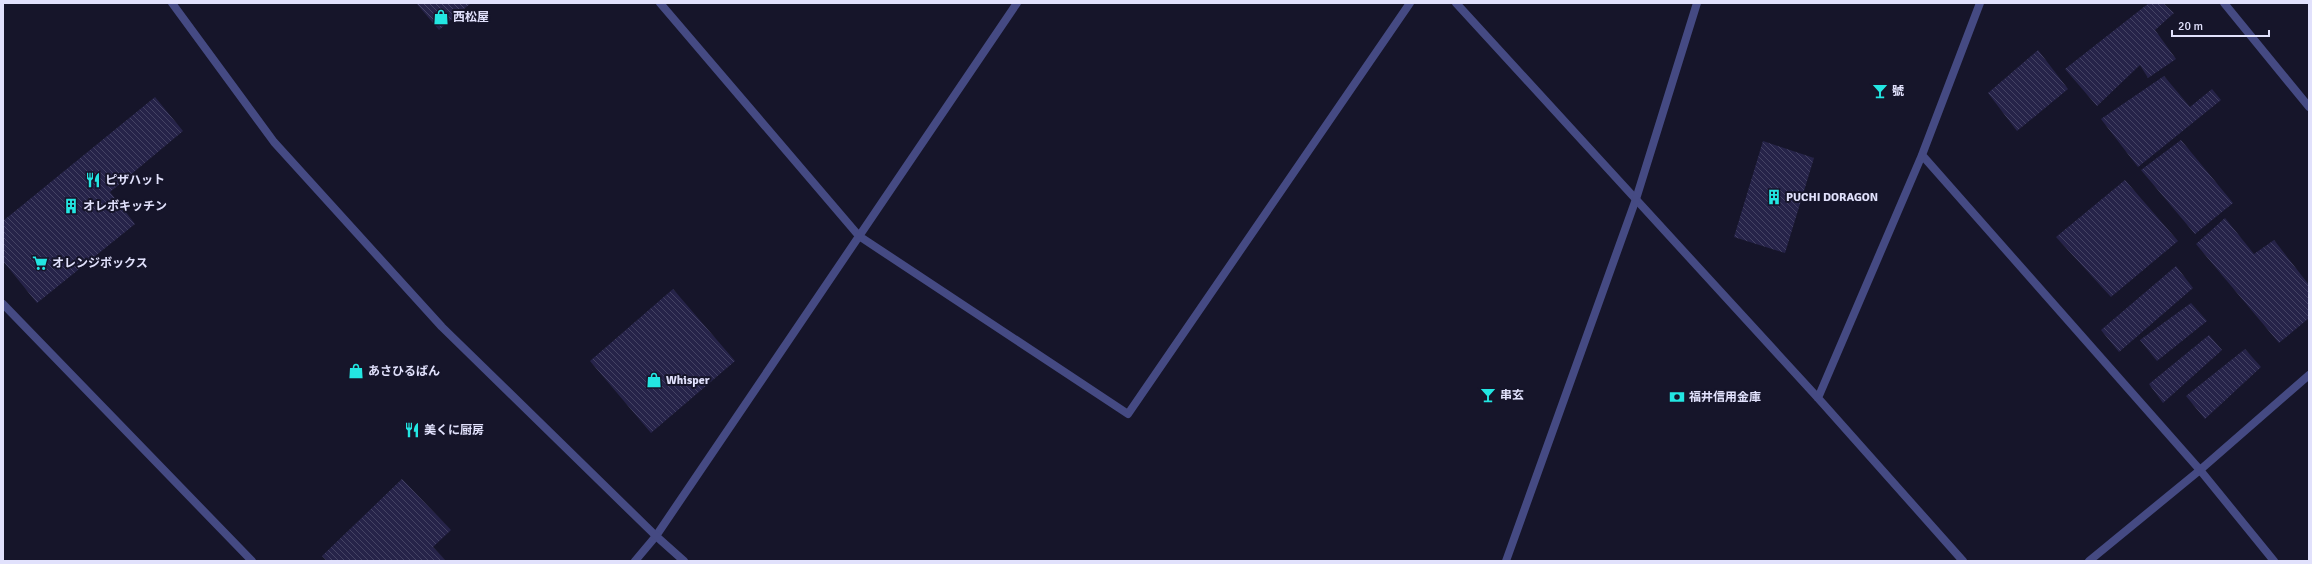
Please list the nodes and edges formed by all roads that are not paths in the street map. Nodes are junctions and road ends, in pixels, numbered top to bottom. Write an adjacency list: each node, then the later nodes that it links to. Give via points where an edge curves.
1 (172, 3): 17 (street, via 274,142 442,327)
2 (660, 3): 12 (street)
3 (1017, 3): 12 (street)
4 (1410, 3): 12 (street, via 1128,414)
5 (1456, 3): 11 (street)
6 (1697, 3): 11 (street)
7 (1980, 3): 10 (street)
8 (2224, 3): 9 (street)
9 (2309, 107)
10 (1922, 155): 15 (street); 16 (street)
11 (1636, 199): 15 (street); 21 (street)
12 (859, 236): 17 (street)
13 (3, 304): 18 (street)
14 (2309, 375): 16 (street)
15 (1818, 398): 22 (street)
16 (2200, 470): 23 (street); 24 (street)
17 (656, 536): 19 (street); 20 (street)
18 (252, 561)
19 (635, 561)
20 (684, 561)
21 (1506, 561)
22 (1963, 561)
23 (2089, 561)
24 (2274, 561)

